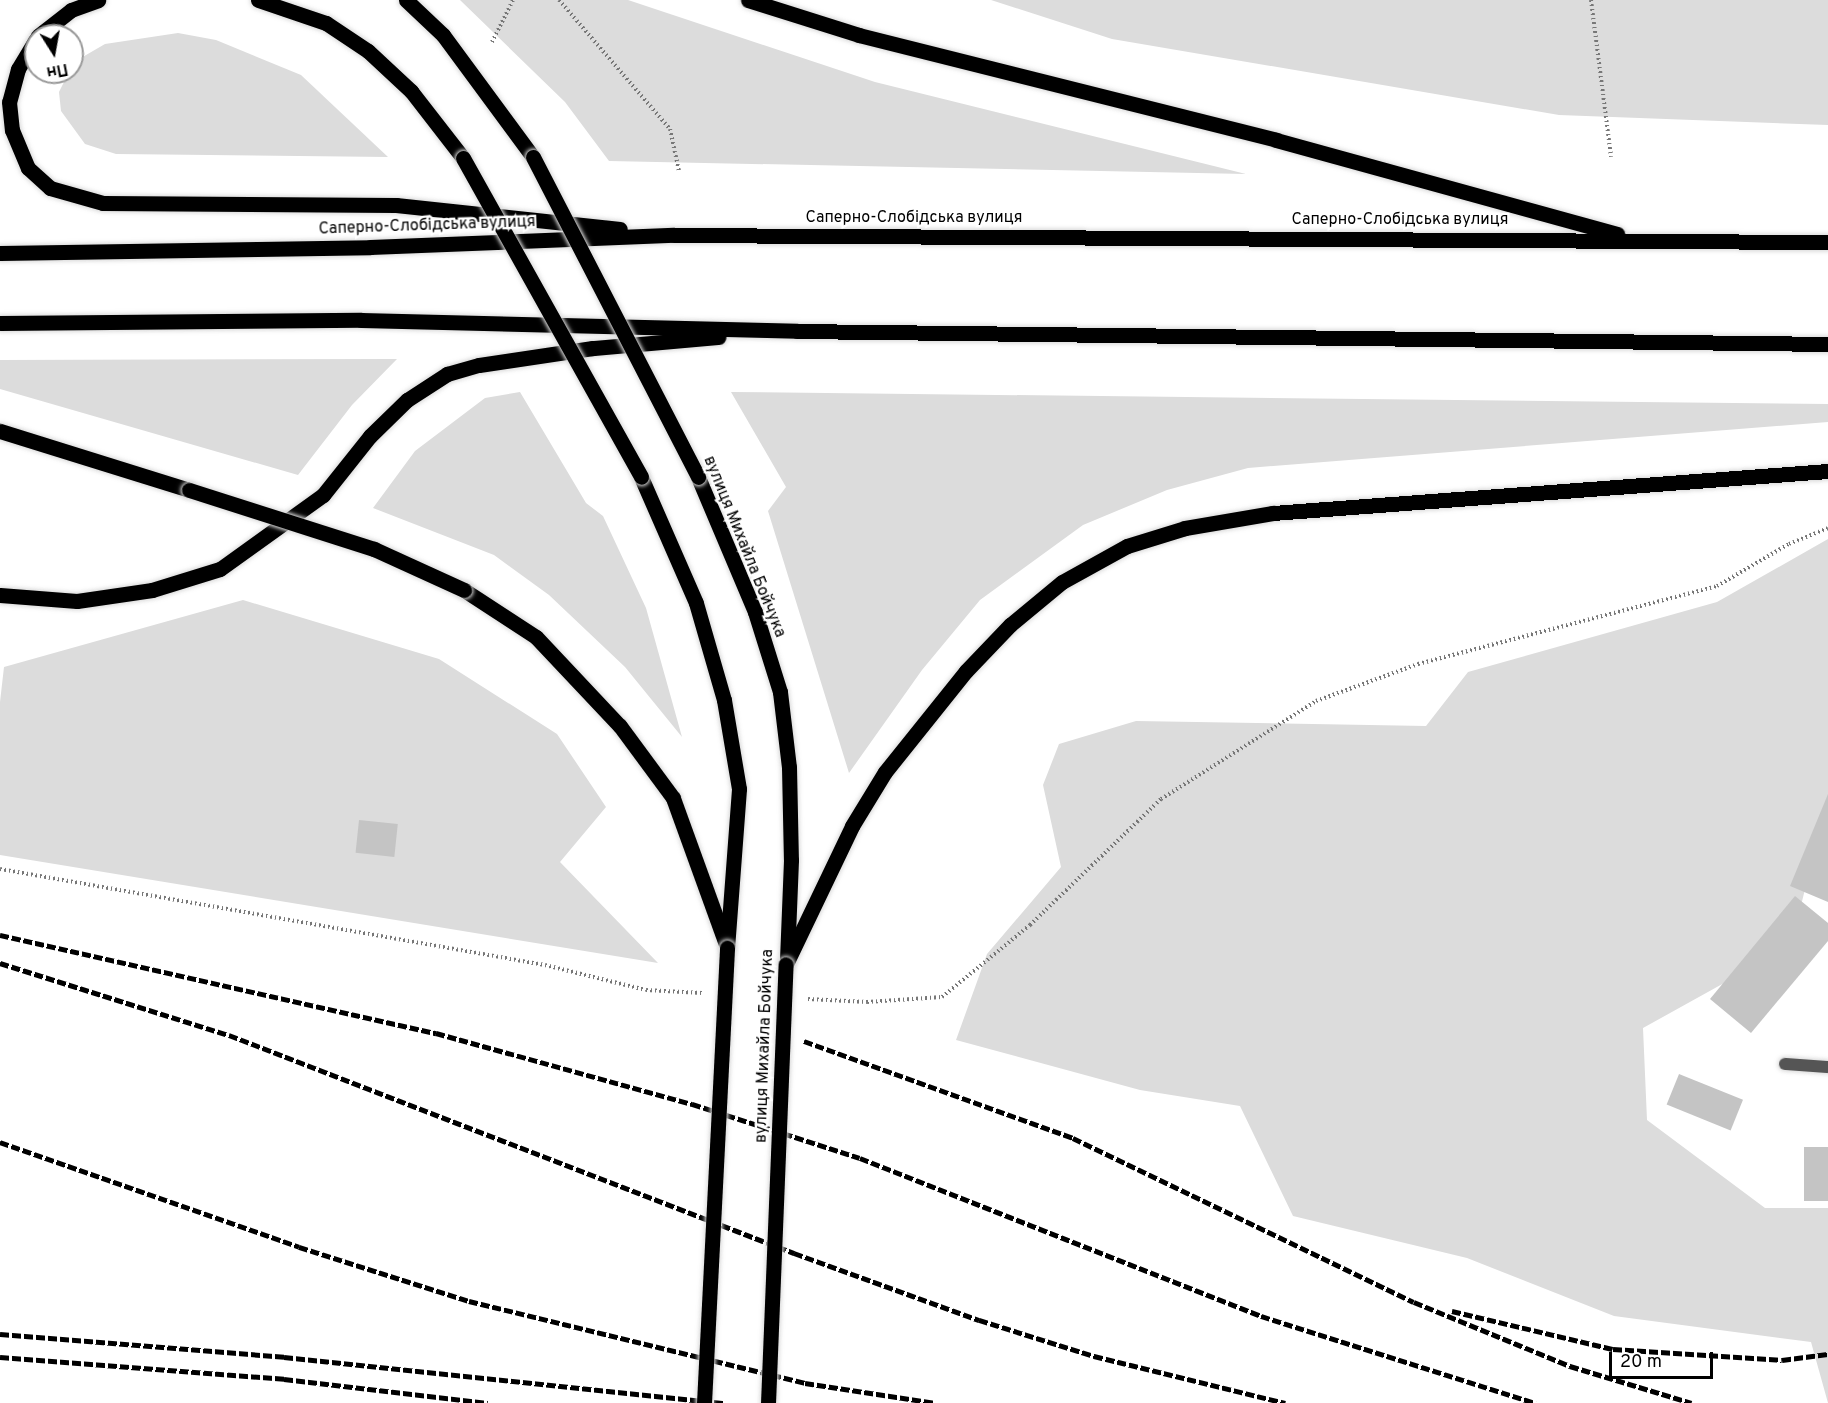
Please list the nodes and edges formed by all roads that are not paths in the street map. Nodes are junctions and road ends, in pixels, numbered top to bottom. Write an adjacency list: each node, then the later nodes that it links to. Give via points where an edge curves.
1 (98, 0): 5 (main road, via 71,10)
2 (258, 0): 17 (main road, bridge, via 326,23 368,51 411,91 463,158 641,477 696,603 724,700 739,789)
3 (406, 0): 18 (main road, вулиця Михайла Бойчука, bridge, via 443,35 533,157 698,477 755,612 780,692 789,779 791,860)
4 (748, 0): 8 (main road, via 859,35 1276,140)
5 (53, 24)
6 (24, 59): 7 (main road, via 18,69 10,111 12,130 28,168 50,188 103,203 396,205)
7 (674, 235): 8 (main road, Саперно-Слобідська вулиця); 10 (main road, Саперно-Слобідська вулиця, via 370,247)
8 (1636, 239): 9 (main road, Саперно-Слобідська вулиця)
9 (1828, 242)
10 (0, 253)
11 (0, 323): 12 (main road, via 361,320)
12 (797, 330): 13 (main road); 16 (main road, via 593,348 479,365 447,374 406,400 323,495 220,569 152,590 77,601)
13 (1828, 344)
14 (0, 431): 17 (main road, bridge, via 374,549 464,590 536,637 620,726 666,789)
15 (1828, 471): 18 (main road, via 1273,513 1185,528 1127,546 1062,582 1010,625 966,671 880,781 852,826)
16 (0, 596)
17 (727, 948): 21 (main road, bridge)
18 (786, 964): 22 (main road, вулиця Михайла Бойчука, bridge)
19 (1785, 1064): 20 (lane)
20 (1828, 1067)
21 (704, 1403)
22 (768, 1403)

